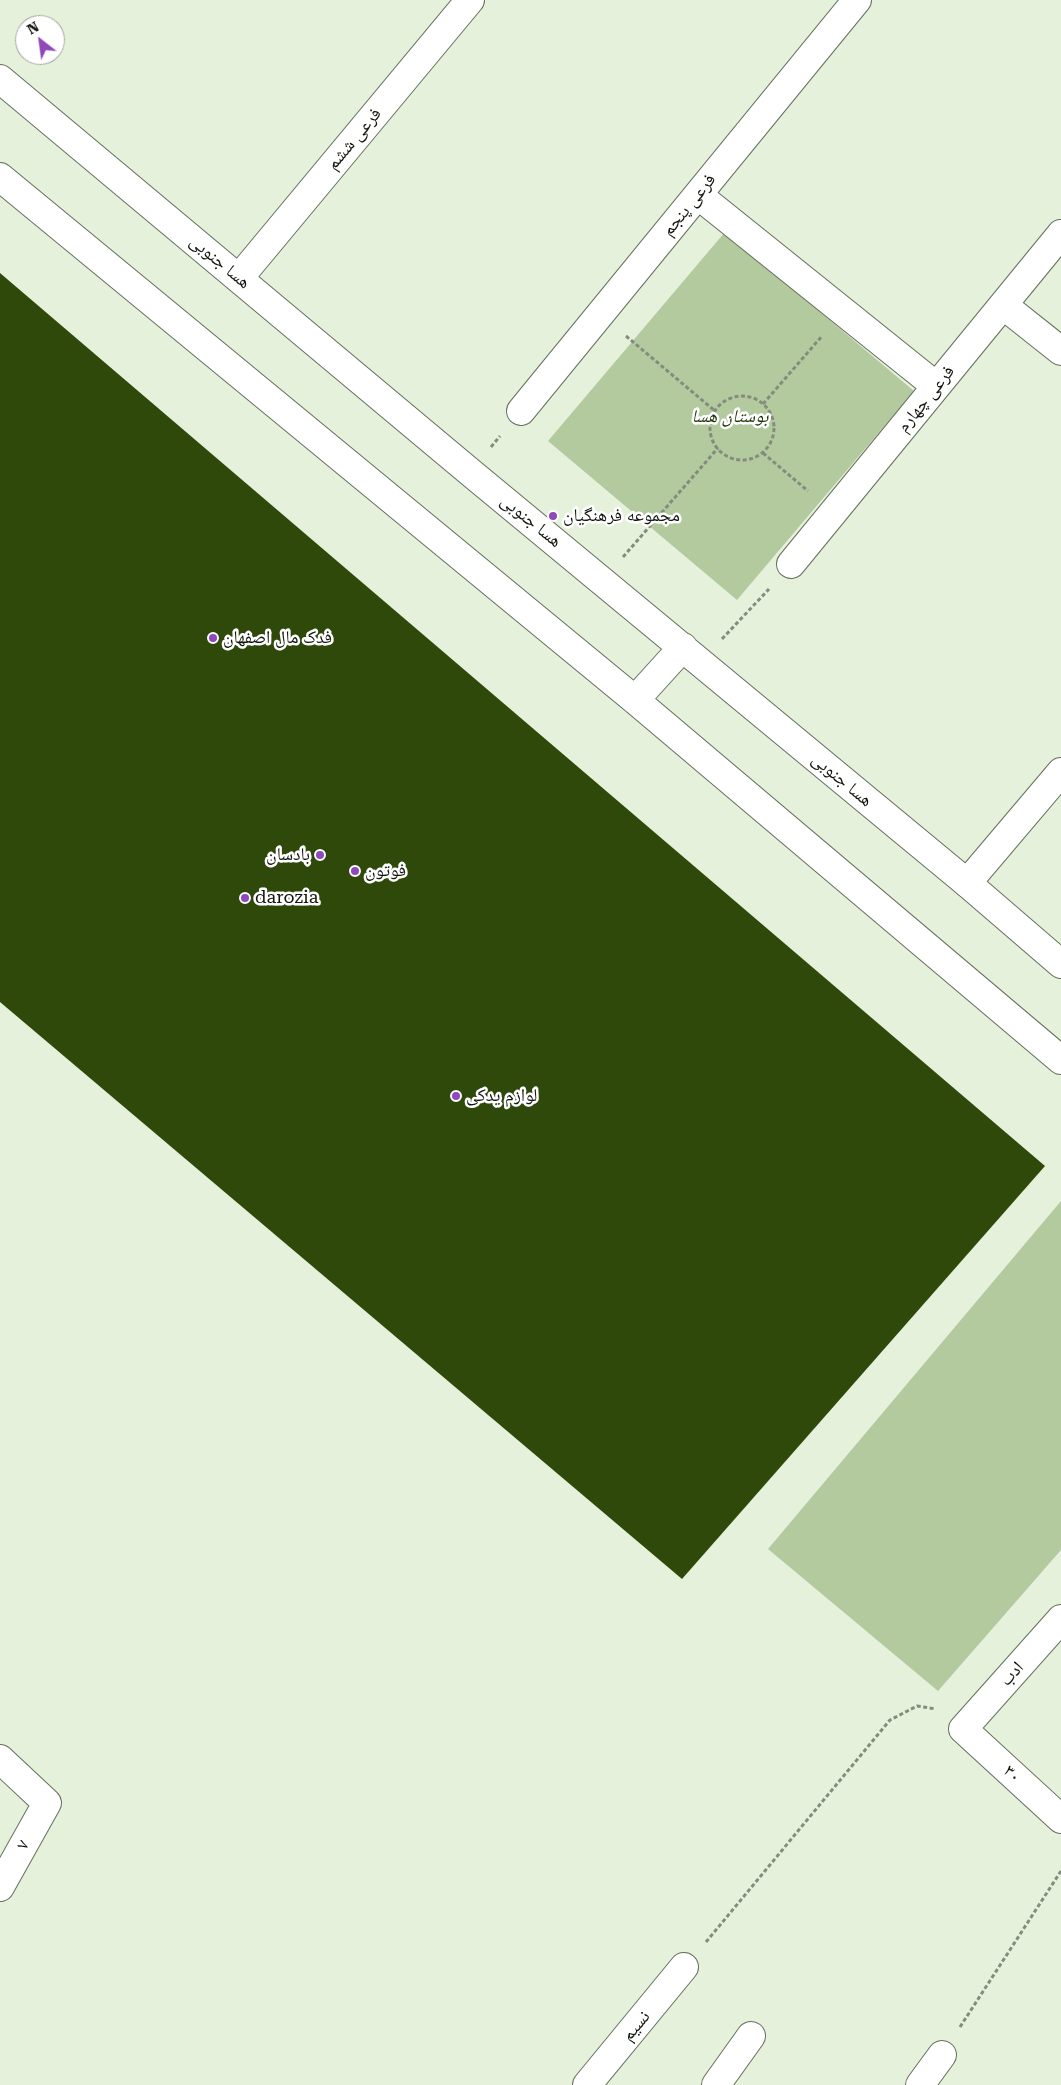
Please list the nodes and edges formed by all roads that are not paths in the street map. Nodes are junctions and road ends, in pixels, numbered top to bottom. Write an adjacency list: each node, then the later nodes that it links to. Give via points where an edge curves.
1 (470, 0): 7 (main road, فرعی ششم)
2 (857, 0): 5 (main road, فرعی پنجم)
3 (0, 79): 7 (main road, هسا جنوبی)
4 (0, 177): 14 (main road)
5 (698, 195): 10 (main road); 11 (main road, فرعی پنجم)
6 (1061, 234): 8 (main road, فرعی چهارم)
7 (239, 278): 13 (main road, هسا جنوبی)
8 (1002, 305): 9 (main road); 10 (main road, فرعی چهارم)
9 (1061, 351)
10 (936, 386): 12 (main road, فرعی چهارم)
11 (522, 411)
12 (792, 564)
13 (692, 655): 14 (main road); 16 (main road, هسا جنوبی)
14 (635, 700): 18 (main road)
15 (1061, 772): 16 (main road)
16 (967, 883): 17 (main road, هسا جنوبی)
17 (1061, 964)
18 (1061, 1060)
19 (1061, 1619): 20 (main road, ادب)
20 (963, 1729): 22 (main road, ۳۰)
21 (0, 1759): 23 (main road, ۷, via 47,1803)
22 (1061, 1819)
23 (0, 1887)
24 (684, 1967): 27 (main road, نسیم)
25 (751, 2036): 28 (main road)
26 (942, 2055): 29 (main road)
27 (587, 2085)
28 (716, 2085)
29 (920, 2085)

